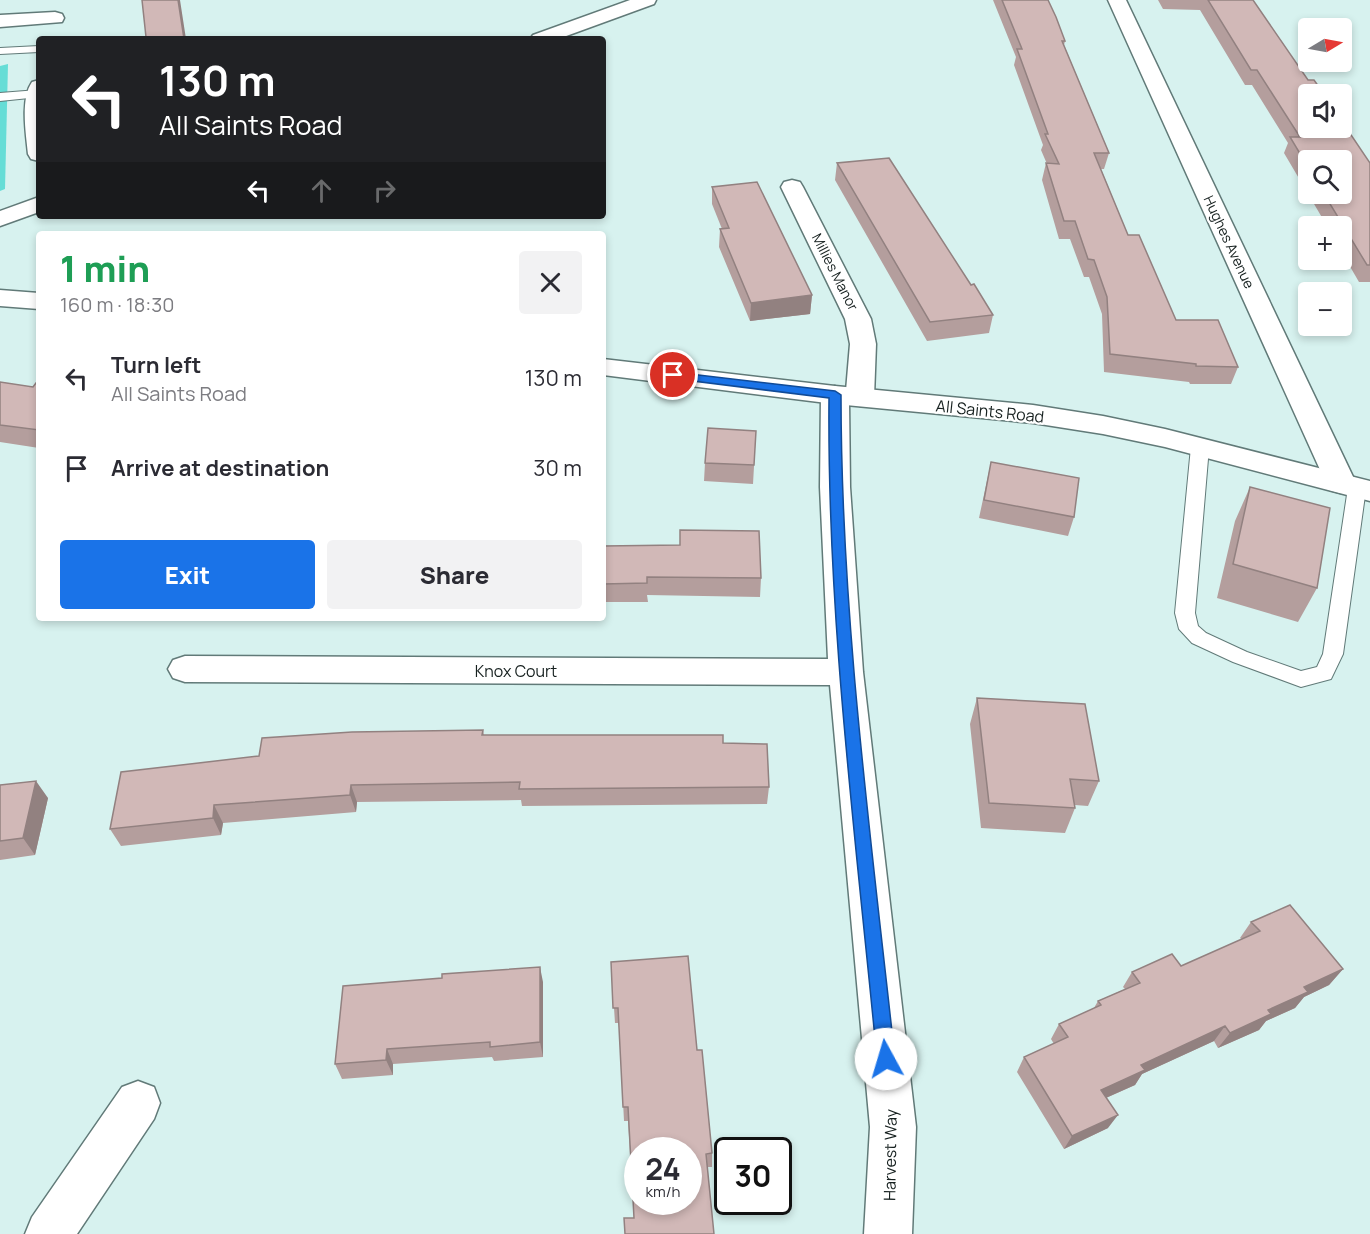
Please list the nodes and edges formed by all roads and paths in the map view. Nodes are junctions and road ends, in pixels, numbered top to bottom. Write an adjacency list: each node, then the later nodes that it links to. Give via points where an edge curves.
1 (66, 0): 4 (street)
2 (647, 0): 7 (street)
3 (1117, 0): 22 (street, Hughes Avenue)
4 (55, 18): 5 (street); 6 (street)
5 (0, 21)
6 (52, 36)
7 (548, 36)
8 (36, 50): 9 (lane)
9 (0, 51)
10 (36, 90): 11 (lane)
11 (0, 97)
12 (36, 107): 13 (street)
13 (36, 125)
14 (792, 187): 20 (street, Millies Manor, via 858,319 863,344)
15 (36, 205): 16 (street)
16 (0, 219)
17 (0, 298): 18 (street)
18 (36, 301)
19 (606, 367): 20 (street, All Saints Road)
20 (847, 396): 21 (street, All Saints Road, via 1033,414); 24 (street, Harvest Way, via 834,487)
21 (1200, 447): 22 (street, All Saints Road); 22 (lane, via 1185,613 1189,629 1199,638 1240,657 1301,679 1324,673 1333,654)
22 (1356, 487)
23 (185, 669): 24 (street, Knox Court)
24 (846, 672): 27 (street, Harvest Way, via 893,1127)
25 (138, 1103): 26 (street)
26 (49, 1234)
27 (888, 1234)

